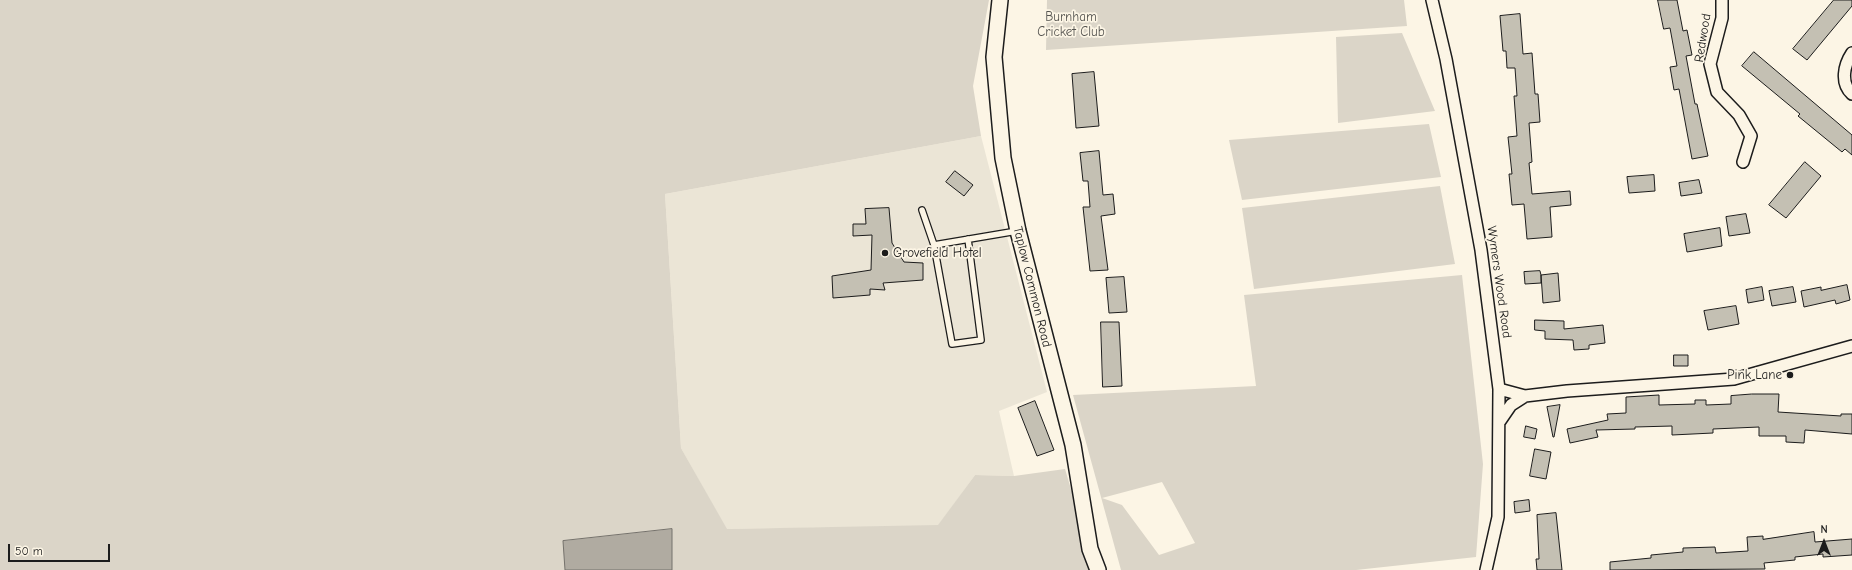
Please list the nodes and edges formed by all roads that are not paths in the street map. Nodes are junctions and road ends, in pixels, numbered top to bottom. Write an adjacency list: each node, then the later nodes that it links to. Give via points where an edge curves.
1 (1000, 0): 8 (street, Taplow Common Road, via 994,57 1003,158)
2 (1432, 0): 12 (street, Wymers Wood Road, via 1446,59 1481,250)
3 (1722, 0): 6 (street, Redwood, via 1722,18 1710,64 1717,92 1739,115 1752,136)
4 (1852, 53): 5 (street, via 1844,72 1846,88)
5 (1852, 94)
6 (1743, 162)
7 (922, 210): 10 (lane)
8 (1018, 231): 9 (lane); 15 (street, Taplow Common Road, via 1073,445 1090,549)
9 (968, 239): 10 (lane); 10 (lane, via 981,340 952,344)
10 (934, 245)
11 (1852, 346): 13 (street, via 1734,379)
12 (1499, 389): 13 (street); 14 (street, Wymers Wood Road)
13 (1525, 396): 14 (street, via 1511,405)
14 (1500, 421): 16 (street, Wymers Wood Road, via 1498,517)
15 (1098, 570)
16 (1486, 570)

